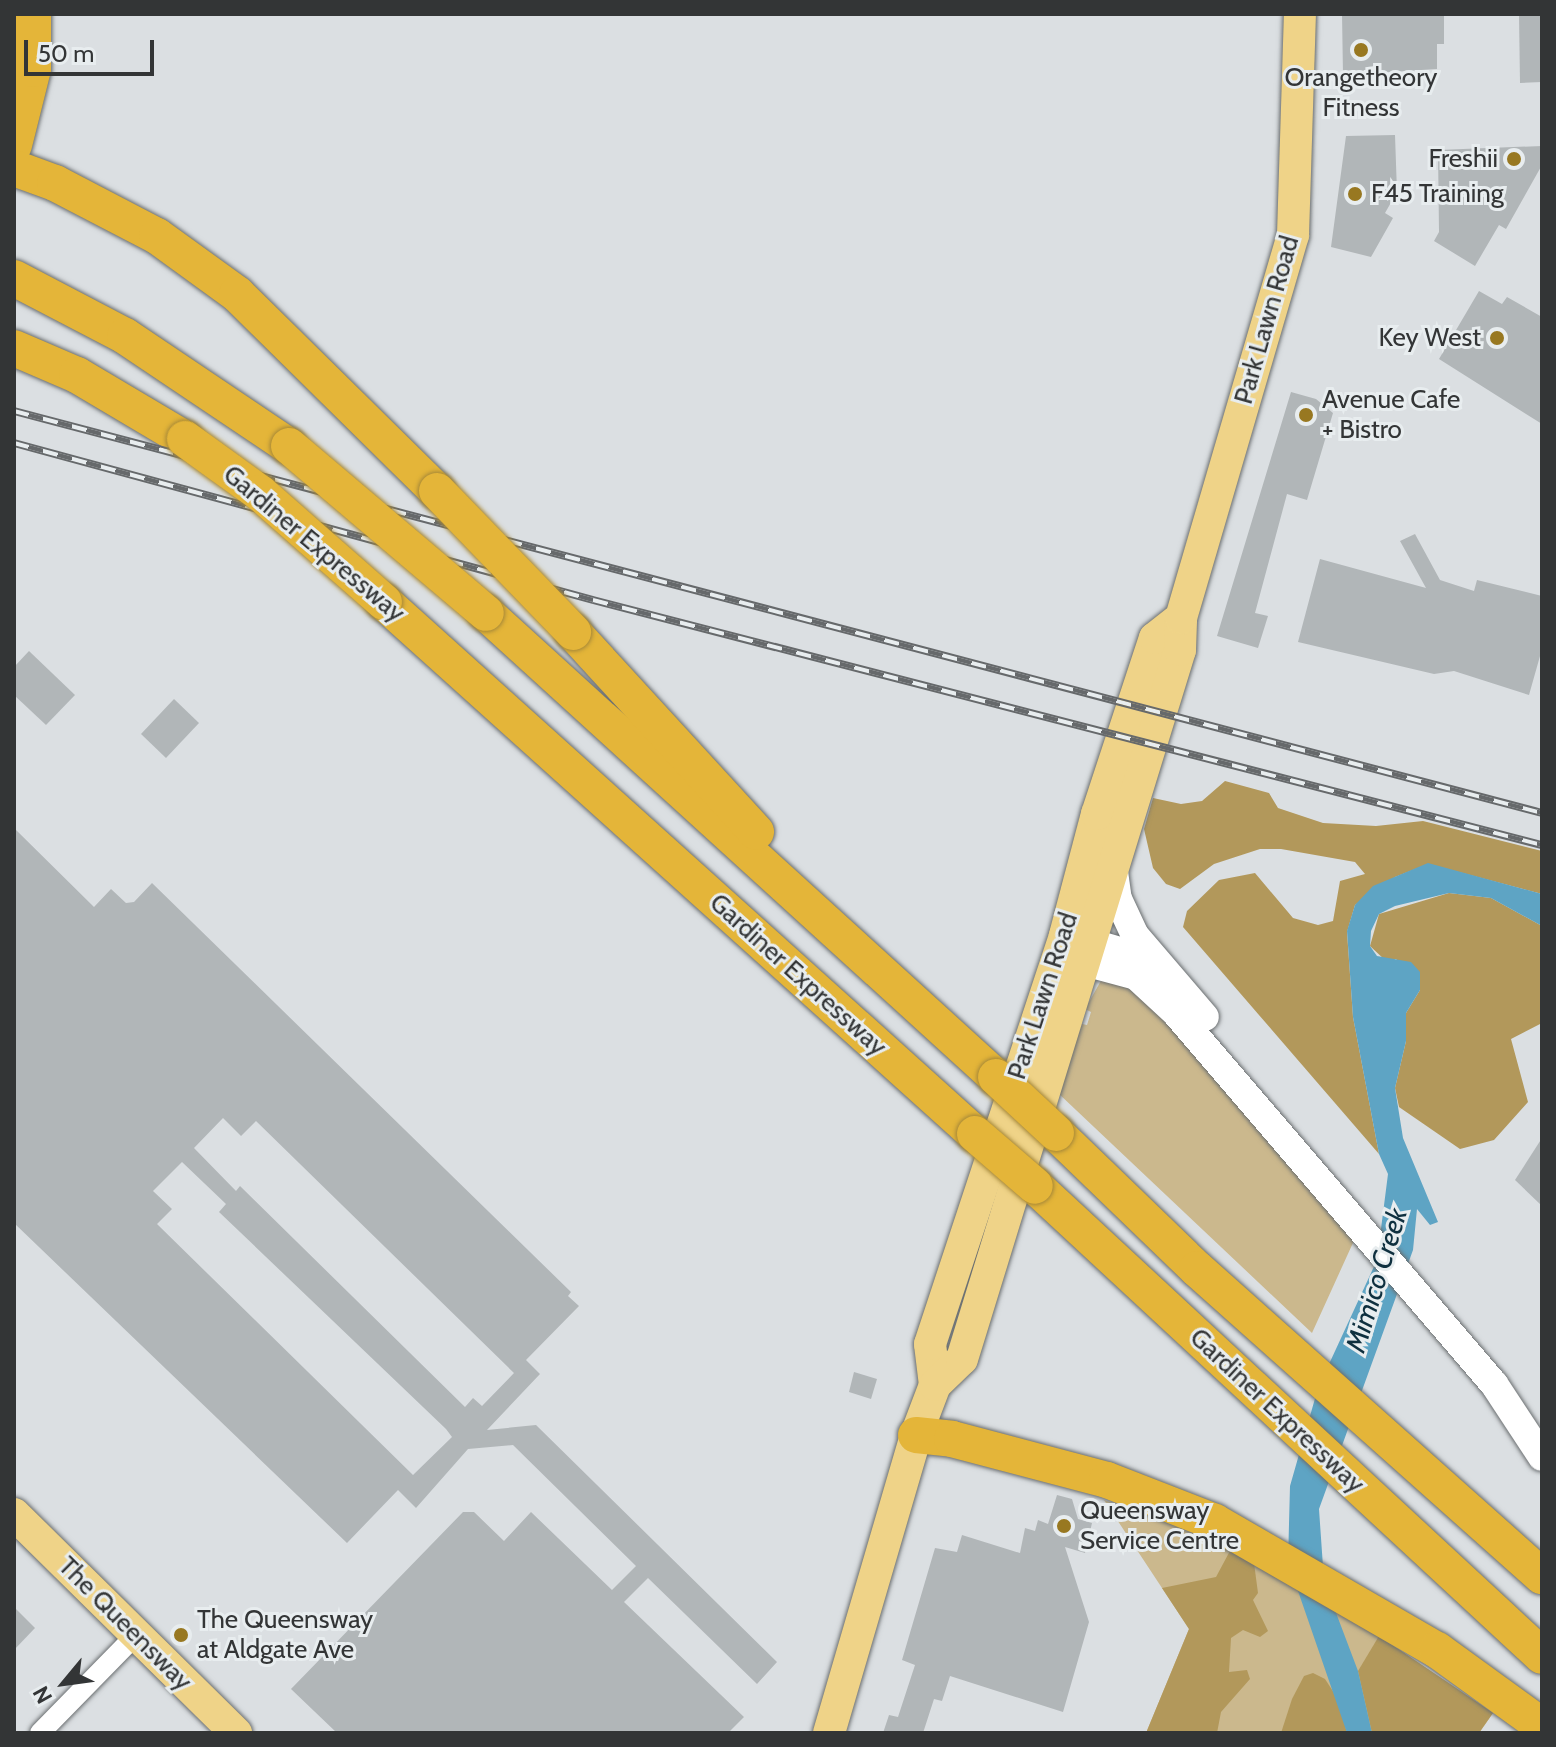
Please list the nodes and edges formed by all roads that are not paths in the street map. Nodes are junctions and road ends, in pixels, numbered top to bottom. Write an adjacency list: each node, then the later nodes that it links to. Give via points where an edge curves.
1 (33, 14): 3 (highway, via 33,69)
2 (1300, 14): 7 (main road, Park Lawn Road, via 1293,235)
3 (14, 145)
4 (14, 168): 11 (highway, bridge, via 55,183 157,236 237,294 573,632)
5 (14, 278): 11 (highway, Gardiner Expressway, bridge, via 125,336 289,446 486,613 570,695)
6 (14, 348): 20 (highway, Gardiner Expressway, bridge, via 77,375 185,439 260,493 1035,1186)
7 (1181, 618): 8 (main road, Park Lawn Road, via 1180,650); 9 (main road, Park Lawn Road, via 1155,638 1097,814)
8 (1114, 872): 9 (main road, Park Lawn Road); 10 (main road, via 1118,899 1134,934)
9 (1076, 949): 10 (main road, via 1127,953); 12 (main road, via 1152,988); 15 (main road, Park Lawn Road, via 962,1359 935,1385)
10 (1181, 990): 12 (main road)
11 (911, 996): 18 (highway, Gardiner Expressway, bridge, via 1284,1346)
12 (1330, 1174): 13 (main road)
13 (1462, 1333): 14 (main road); 16 (main road)
14 (1540, 1416)
15 (916, 1435): 21 (highway, via 952,1439 1107,1480 1239,1534 1437,1650); 24 (main road, Park Lawn Road)
16 (1542, 1457)
17 (14, 1514): 19 (main road, The Queensway)
18 (1542, 1576)
19 (136, 1635): 22 (street); 23 (main road, The Queensway)
20 (1542, 1656)
21 (1542, 1726)
22 (40, 1733)
23 (236, 1733)
24 (829, 1733)

